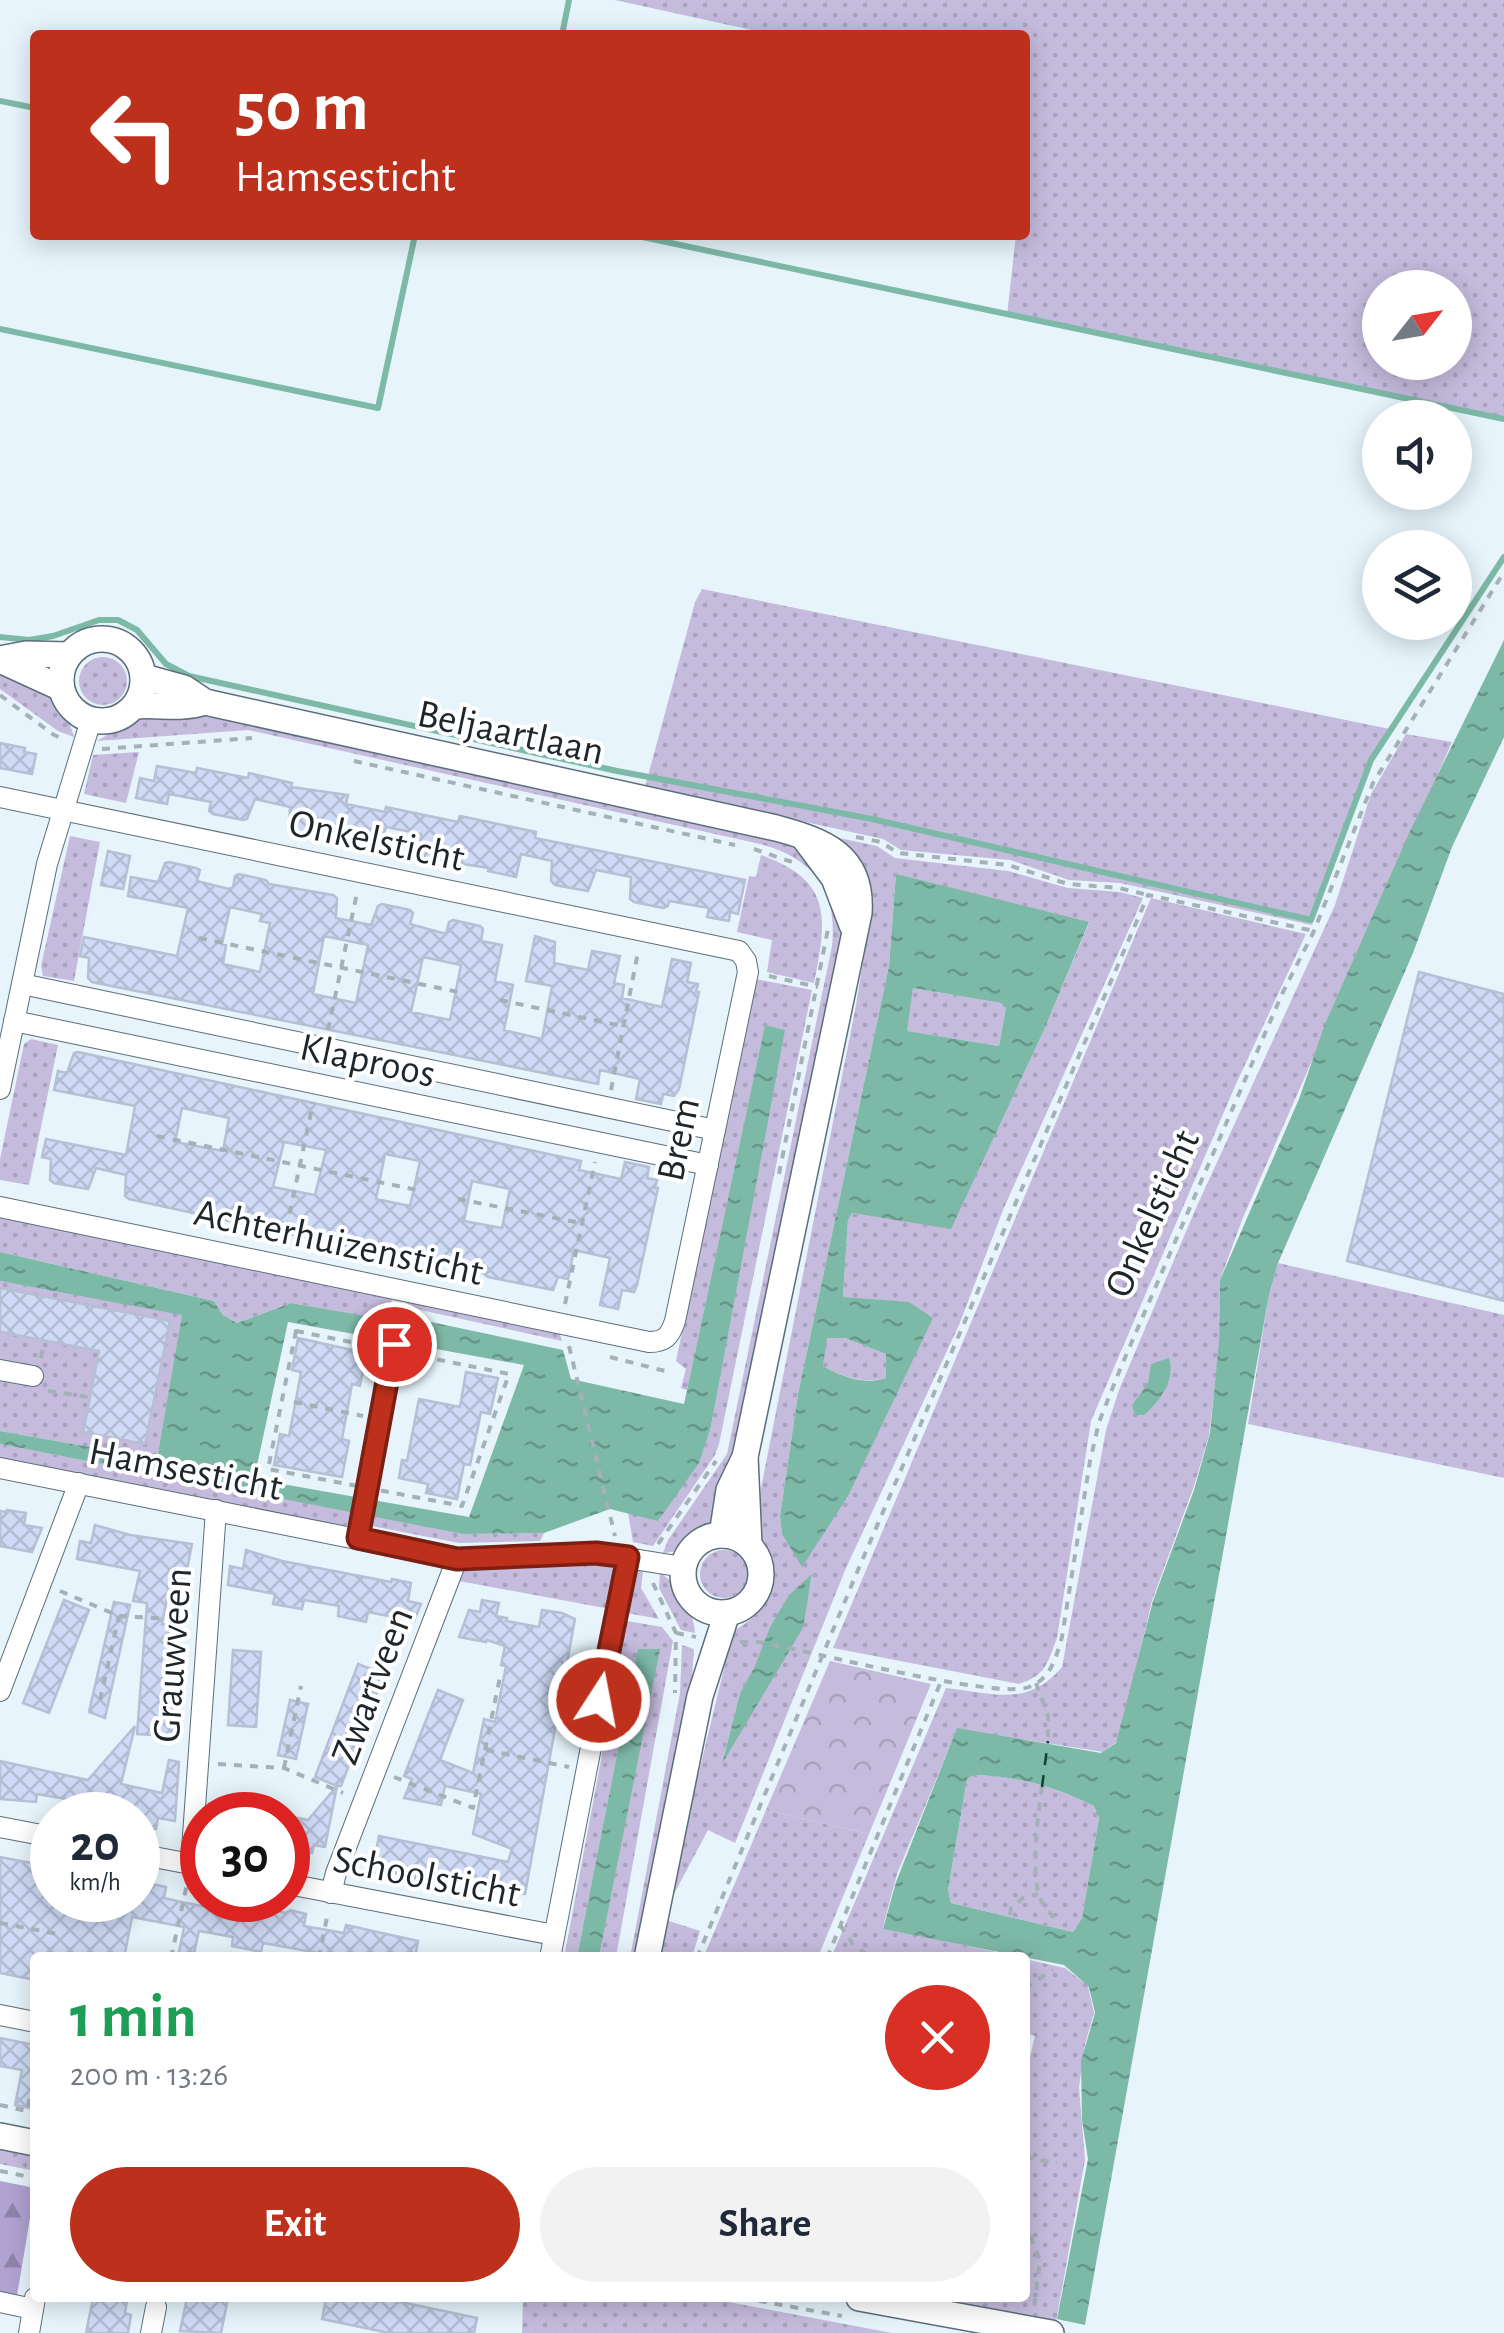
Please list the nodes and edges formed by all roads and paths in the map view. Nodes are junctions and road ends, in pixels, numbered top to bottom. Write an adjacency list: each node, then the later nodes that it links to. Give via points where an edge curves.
1 (1504, 572): 16 (path, Onkelsticht, via 1373,782)
2 (69, 655): 3 (street); 4 (street, via 104,638 138,658); 5 (street)
3 (0, 660): 5 (street)
4 (144, 677): 6 (street, Beljaartlaan, via 184,688); 7 (street)
5 (62, 688): 8 (street, via 72,708)
6 (204, 702): 7 (street, Beljaartlaan, via 183,709); 11 (street, Beljaartlaan)
7 (135, 706): 8 (street, via 107,722)
8 (91, 720): 10 (street)
9 (0, 797): 10 (street, Onkelsticht)
10 (62, 810): 15 (street, Onkelsticht); 19 (street)
11 (801, 835): 13 (path); 45 (street, Beljaartlaan, via 828,844 848,866 860,895)
12 (843, 835): 14 (path, via 881,842 898,853 1008,865 1068,884)
13 (785, 859)
14 (1148, 895): 16 (path); 61 (path)
15 (642, 929): 18 (street, Onkelsticht, via 739,950); 24 (path)
16 (1314, 931): 64 (path, Onkelsticht, via 1099,1422 1062,1637 1054,1663)
17 (199, 938): 21 (path)
18 (748, 972): 20 (path); 27 (street, Brem)
19 (22, 984): 23 (street); 26 (street, Klaproos)
20 (818, 987)
21 (463, 993)
22 (500, 1000): 24 (path)
23 (14, 1021): 25 (street); 29 (street, Klaproos)
24 (623, 1026): 26 (path)
25 (0, 1088)
26 (607, 1110): 27 (street, Klaproos)
27 (715, 1130): 30 (street, Brem)
28 (157, 1136): 31 (path)
29 (599, 1143): 30 (street, Klaproos); 34 (path)
30 (708, 1166): 36 (street, Brem, via 676,1321)
31 (422, 1192)
32 (458, 1199): 34 (path)
33 (0, 1206): 35 (street, Achterhuizensticht)
34 (582, 1224): 35 (path)
35 (561, 1324): 36 (street, Achterhuizensticht)
36 (664, 1340)
37 (394, 1344): 44 (street)
38 (585, 1350): 49 (path, via 569,1346)
39 (602, 1354): 41 (path)
40 (0, 1370): 42 (street)
41 (669, 1372)
42 (32, 1376)
43 (294, 1402): 44 (path)
44 (380, 1419): 50 (street)
45 (746, 1457): 51 (street, Beljaartlaan, via 729,1490); 52 (street, Beljaartlaan)
46 (0, 1468): 47 (street, Hamsesticht)
47 (78, 1484): 48 (street, Hamsesticht); 56 (street)
48 (216, 1510): 50 (street, Hamsesticht); 59 (street, Grauwveen)
49 (611, 1518)
50 (359, 1530): 54 (street, Hamsesticht)
51 (722, 1535): 52 (street); 55 (street, via 690,1550)
52 (749, 1546): 57 (street, via 759,1560 756,1594 744,1607)
53 (628, 1557): 54 (street, Hamsesticht); 55 (street, Hamsesticht); 73 (street)
54 (457, 1559): 72 (street, Zwartveen)
55 (683, 1567): 57 (street, via 691,1598)
56 (42, 1584): 58 (path); 66 (street)
57 (716, 1611): 92 (street)
58 (119, 1616): 59 (path); 67 (path)
59 (208, 1622): 70 (street, Grauwveen)
60 (759, 1642): 61 (path)
61 (823, 1655): 63 (path); 93 (path)
62 (500, 1677): 69 (path)
63 (942, 1680): 64 (path, via 1006,1689); 86 (path)
64 (1036, 1682): 68 (path, via 1048,1716)
65 (301, 1686): 71 (path)
66 (0, 1691)
67 (100, 1700)
68 (1048, 1742)
69 (486, 1750): 72 (path, via 473,1808); 73 (path)
70 (198, 1763): 71 (path); 75 (street, Grauwveen)
71 (284, 1768): 76 (path)
72 (376, 1770): 76 (street, Zwartveen)
73 (584, 1770): 88 (street)
74 (1042, 1787): 81 (path, via 1034,1829)
75 (198, 1792)
76 (363, 1802): 80 (street, Zwartveen)
77 (0, 1827): 78 (street)
78 (30, 1833)
79 (310, 1888): 80 (street, Schoolsticht)
80 (331, 1892): 88 (street, Schoolsticht); 90 (path)
81 (1038, 1894): 82 (path, via 1023,1898); 83 (path)
82 (1010, 1916)
83 (1056, 1920)
84 (181, 1922): 89 (path)
85 (0, 1923): 87 (path)
86 (840, 1925): 94 (path); 95 (path)
87 (58, 1934)
88 (554, 1935): 91 (street)
89 (173, 1952)
90 (320, 1952)
91 (551, 1952)
92 (648, 1952)
93 (699, 1952)
94 (829, 1952)
95 (864, 1952)
96 (1053, 1970): 97 (path)
97 (1030, 1985)
98 (0, 2015): 99 (street)
99 (30, 2021)
100 (30, 2099): 102 (path)
101 (0, 2106): 102 (path)
102 (28, 2110)
103 (0, 2136): 104 (street)
104 (30, 2142)
105 (1030, 2158): 106 (path)
106 (1057, 2163)
107 (0, 2171): 108 (path)
108 (30, 2177)
109 (1030, 2234): 115 (path, via 1040,2261)
110 (0, 2302): 112 (street)
111 (789, 2302): 114 (path)
112 (34, 2303): 116 (street)
113 (156, 2306): 117 (street)
114 (859, 2308): 115 (street)
115 (1041, 2331)
116 (29, 2333)
117 (151, 2333)

